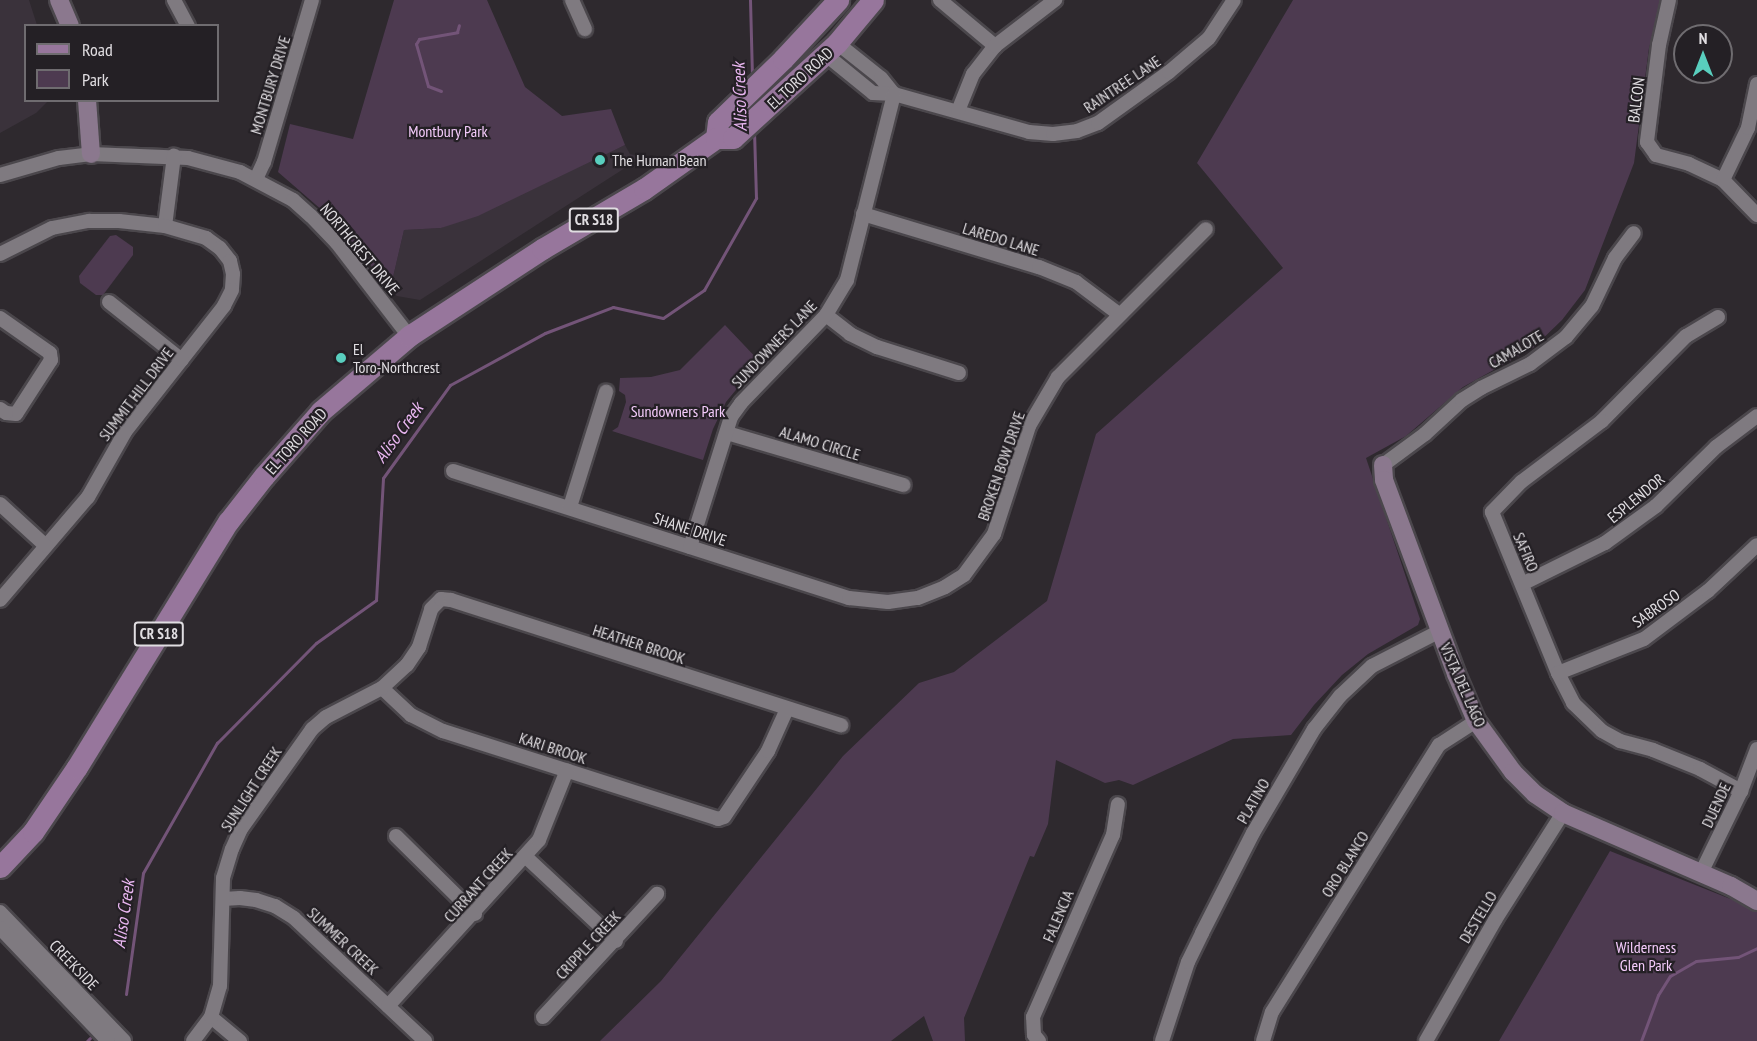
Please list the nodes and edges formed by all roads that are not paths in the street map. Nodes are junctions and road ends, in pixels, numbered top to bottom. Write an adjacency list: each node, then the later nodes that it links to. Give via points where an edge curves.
1 (59, 0): 11 (street)
2 (174, 0): 12 (street)
3 (312, 0): 26 (street, MONTBURY DRIVE)
4 (572, 0): 13 (street)
5 (838, 0): 22 (main road, EL TORO ROAD, via 718,122)
6 (873, 0): 15 (main road, EL TORO ROAD / CR S18)
7 (940, 0): 14 (street)
8 (1055, 0): 14 (street)
9 (1234, 0): 21 (street, RAINTREE LANE, via 1209,38 1098,123 1077,131 1029,132)
10 (1669, 0): 27 (street, BALCON, via 1647,142 1656,155 1689,164)
11 (69, 24)
12 (187, 24)
13 (585, 29)
14 (995, 46): 21 (street, via 973,74)
15 (831, 49): 16 (street); 17 (street, RAINTREE LANE); 22 (main road, EL TORO ROAD / CR S18, via 782,96)
16 (869, 69): 17 (street); 19 (street)
17 (858, 82): 19 (street, RAINTREE LANE, via 873,93)
18 (1757, 84): 27 (street, via 1748,129)
19 (894, 94): 21 (street, RAINTREE LANE); 28 (street, SUNDOWNERS LANE)
20 (87, 102): 23 (street)
21 (958, 111)
22 (724, 138): 39 (main road, EL TORO ROAD / CR S18)
23 (91, 154): 24 (street, NORTHCREST DRIVE); 25 (street, NORTHCREST DRIVE, via 59,158)
24 (174, 156): 26 (street, NORTHCREST DRIVE, via 219,164); 30 (street)
25 (0, 175)
26 (256, 178): 39 (street, NORTHCREST DRIVE, via 311,216 337,243)
27 (1722, 180): 29 (street, BALCON)
28 (863, 214): 35 (street, LAREDO LANE, via 1039,267 1076,282); 36 (street, SUNDOWNERS LANE, via 847,280)
29 (1757, 215)
30 (165, 226): 33 (street, SUMMIT HILL DRIVE, via 119,220 69,224 39,233); 40 (street, SUMMIT HILL DRIVE, via 214,242 230,261 233,274 232,290 224,306)
31 (1206, 230): 35 (street, BROKEN BOW DRIVE)
32 (1634, 233): 46 (street, CAMALOTE, via 1615,258 1592,306 1566,337 1530,364 1462,400)
33 (0, 254)
34 (109, 302): 40 (street)
35 (1119, 314): 55 (street, BROKEN BOW DRIVE, via 1058,377 1042,401 1029,426 994,534 980,556 945,587)
36 (826, 315): 41 (street, via 850,334 877,347); 45 (street, SUNDOWNERS LANE, via 741,403 731,417)
37 (1718, 317): 54 (street, SAFIRO, via 1686,336 1602,422 1521,482 1491,512)
38 (0, 318): 43 (street, via 50,353 51,360 16,414)
39 (409, 336): 71 (main road, EL TORO ROAD / CR S18, via 321,411 228,522 33,832)
40 (182, 360): 52 (street, SUMMIT HILL DRIVE, via 125,432 79,509)
41 (959, 374)
42 (606, 392): 50 (street)
43 (0, 409)
44 (1757, 416): 54 (street, ESPLENDOR, via 1716,447 1656,506 1605,543)
45 (728, 433): 48 (street, ALAMO CIRCLE); 53 (street, SUNDOWNERS LANE)
46 (1383, 465): 58 (street, VISTA DEL LAGO, via 1384,480)
47 (453, 471): 50 (street, SHANE DRIVE)
48 (904, 485)
49 (0, 504): 52 (street)
50 (570, 507): 53 (street, SHANE DRIVE)
51 (1757, 545): 59 (street, SABROSO, via 1708,591 1644,639)
52 (46, 546): 56 (street, SUMMIT HILL DRIVE)
53 (690, 547): 55 (street, SHANE DRIVE, via 849,598 888,603)
54 (1522, 584): 59 (street, SAFIRO)
55 (918, 598)
56 (0, 600)
57 (431, 609): 60 (street, SUNLIGHT CREEK, via 413,656); 61 (street, HEATHER BROOK, via 441,599 451,600)
58 (1440, 631): 62 (street, VISTA DEL LAGO); 89 (street, PLATINO, via 1372,666 1340,696 1314,729 1253,833 1202,933 1188,962)
59 (1558, 673): 66 (street, SAFIRO, via 1573,703 1602,731 1700,769)
60 (382, 688): 65 (street, KARI BROOK, via 411,715 428,724); 74 (street, SUNLIGHT CREEK, via 326,717 301,743 241,829 225,869)
61 (787, 709): 63 (street, HEATHER BROOK); 65 (street, KARI BROOK, via 768,751 724,817 712,818)
62 (1476, 721): 68 (street, VISTA DEL LAGO, via 1513,772 1535,794); 90 (street, ORO BLANCO, via 1439,745 1272,1012)
63 (841, 725)
64 (1757, 749): 66 (street, DUENDE)
65 (567, 770): 70 (street, CURRANT CREEK, via 548,824)
66 (1741, 791): 72 (street, DUENDE)
67 (1118, 804): 88 (street, FALENCIA, via 1113,835 1033,1017 1034,1035)
68 (1563, 813): 72 (street, VISTA DEL LAGO); 91 (street, DESTELLO, via 1495,920)
69 (396, 836): 77 (street)
70 (526, 857): 77 (street, CURRANT CREEK); 79 (street)
71 (0, 867)
72 (1701, 873): 75 (street, VISTA DEL LAGO)
73 (657, 894): 79 (street, CRIPPLE CREEK)
74 (223, 899): 80 (street, SUMMER CREEK, via 256,900 294,918); 81 (street, SUNLIGHT CREEK, via 220,986)
75 (1757, 901)
76 (0, 912): 84 (street, CREEKSIDE)
77 (475, 914): 80 (street, CURRANT CREEK)
78 (0, 928): 83 (street, CREEKSIDE)
79 (616, 941): 82 (street, CRIPPLE CREEK)
80 (388, 1006): 87 (street, SUMMER CREEK)
81 (211, 1017): 85 (street, SUNLIGHT CREEK); 86 (street)
82 (543, 1017)
83 (108, 1041)
84 (124, 1041)
85 (193, 1041)
86 (240, 1041)
87 (425, 1041)
88 (1039, 1041)
89 (1162, 1041)
90 (1263, 1041)
91 (1426, 1041)

